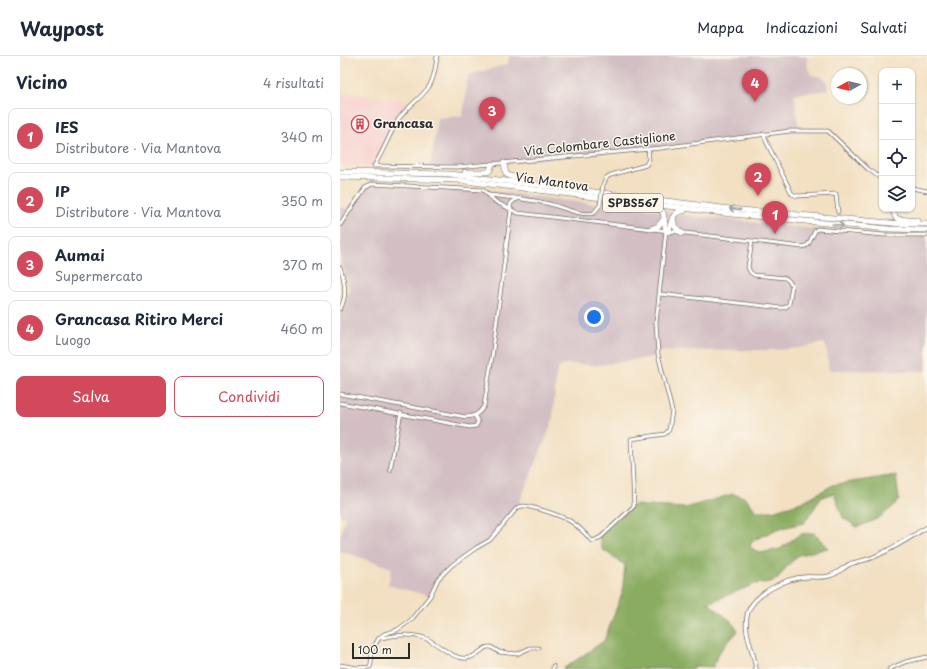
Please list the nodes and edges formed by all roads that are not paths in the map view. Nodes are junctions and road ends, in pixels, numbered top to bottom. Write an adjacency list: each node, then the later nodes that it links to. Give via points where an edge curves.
1 (437, 56): 5 (street, Via Colombare Castiglione, via 428,88 399,119 374,166 458,167)
2 (764, 134): 3 (street, Via Colombare Castiglione); 8 (street, Via Colombare Castiglione, via 799,130 828,131); 20 (street, via 792,194 836,194)
3 (648, 149): 4 (street, Via Colombare Castiglione); 15 (street, bridge, via 649,159 646,165 607,177 602,185 600,205 594,213)
4 (504, 163): 5 (street, Via Colombare Castiglione); 10 (highway, via 506,174)
5 (492, 164): 7 (highway, via 488,172)
6 (340, 172): 7 (highway, Via Mantova / SPBS567)
7 (450, 174): 10 (highway, Via Mantova / SPBS567)
8 (879, 176)
9 (340, 177): 17 (highway, Via Mantova / SPBS567, via 458,180)
10 (541, 184): 25 (highway, Via Mantova / SPBS567, one-way to 10, via 730,209)
11 (915, 189): 12 (street)
12 (927, 191)
13 (489, 195): 14 (street); 16 (street); 27 (street, via 483,190 372,184 365,188)
14 (505, 197): 15 (street); 16 (street)
15 (520, 198): 18 (street, via 512,201)
16 (495, 201): 18 (street)
17 (651, 205): 19 (highway, Via Mantova / SPBS567); 24 (highway, via 662,210)
18 (511, 210): 28 (street, via 525,214); 40 (street, via 484,406)
19 (699, 210): 23 (highway, via 680,211); 29 (highway, Via Mantova / SPBS567, one-way to 29, via 889,230)
20 (838, 212)
21 (893, 212): 25 (highway, via 888,220)
22 (894, 212): 26 (highway, via 898,220)
23 (673, 217): 30 (highway); 31 (highway, via 675,227)
24 (664, 219): 28 (highway); 30 (highway)
25 (874, 222): 26 (highway, Via Mantova / SPBS567)
26 (927, 223)
27 (340, 225)
28 (651, 229): 30 (street)
29 (927, 230)
30 (667, 232): 31 (street); 35 (street)
31 (682, 233): 33 (street)
32 (927, 235): 33 (street, via 884,235 817,229 808,245 804,247)
33 (752, 241): 35 (street, via 748,270 754,275 785,278 790,281 792,286 789,304 786,307)
34 (340, 267): 36 (street, via 345,293)
35 (660, 294): 43 (street, via 656,323 658,354 672,411 669,430 665,434 632,439 632,509 593,541 565,518 523,506 517,508 490,540 452,565 438,579 430,596 411,620)
36 (340, 309)
37 (340, 394): 40 (street, via 466,417)
38 (340, 403): 39 (street)
39 (400, 413): 40 (street, via 470,427 476,426 478,422); 41 (street)
40 (475, 416)
41 (390, 470)
42 (927, 527): 48 (street, via 875,556 850,564 833,575 795,579 765,591 756,598 746,621)
43 (379, 638): 44 (street, via 396,635 420,637 463,658 470,658 487,647 499,652 517,654 530,648); 47 (street, via 372,650 370,667)
44 (539, 648)
45 (927, 657): 49 (street, via 905,662)
46 (340, 665): 47 (street)
47 (350, 668)
48 (756, 669)
49 (890, 669)

